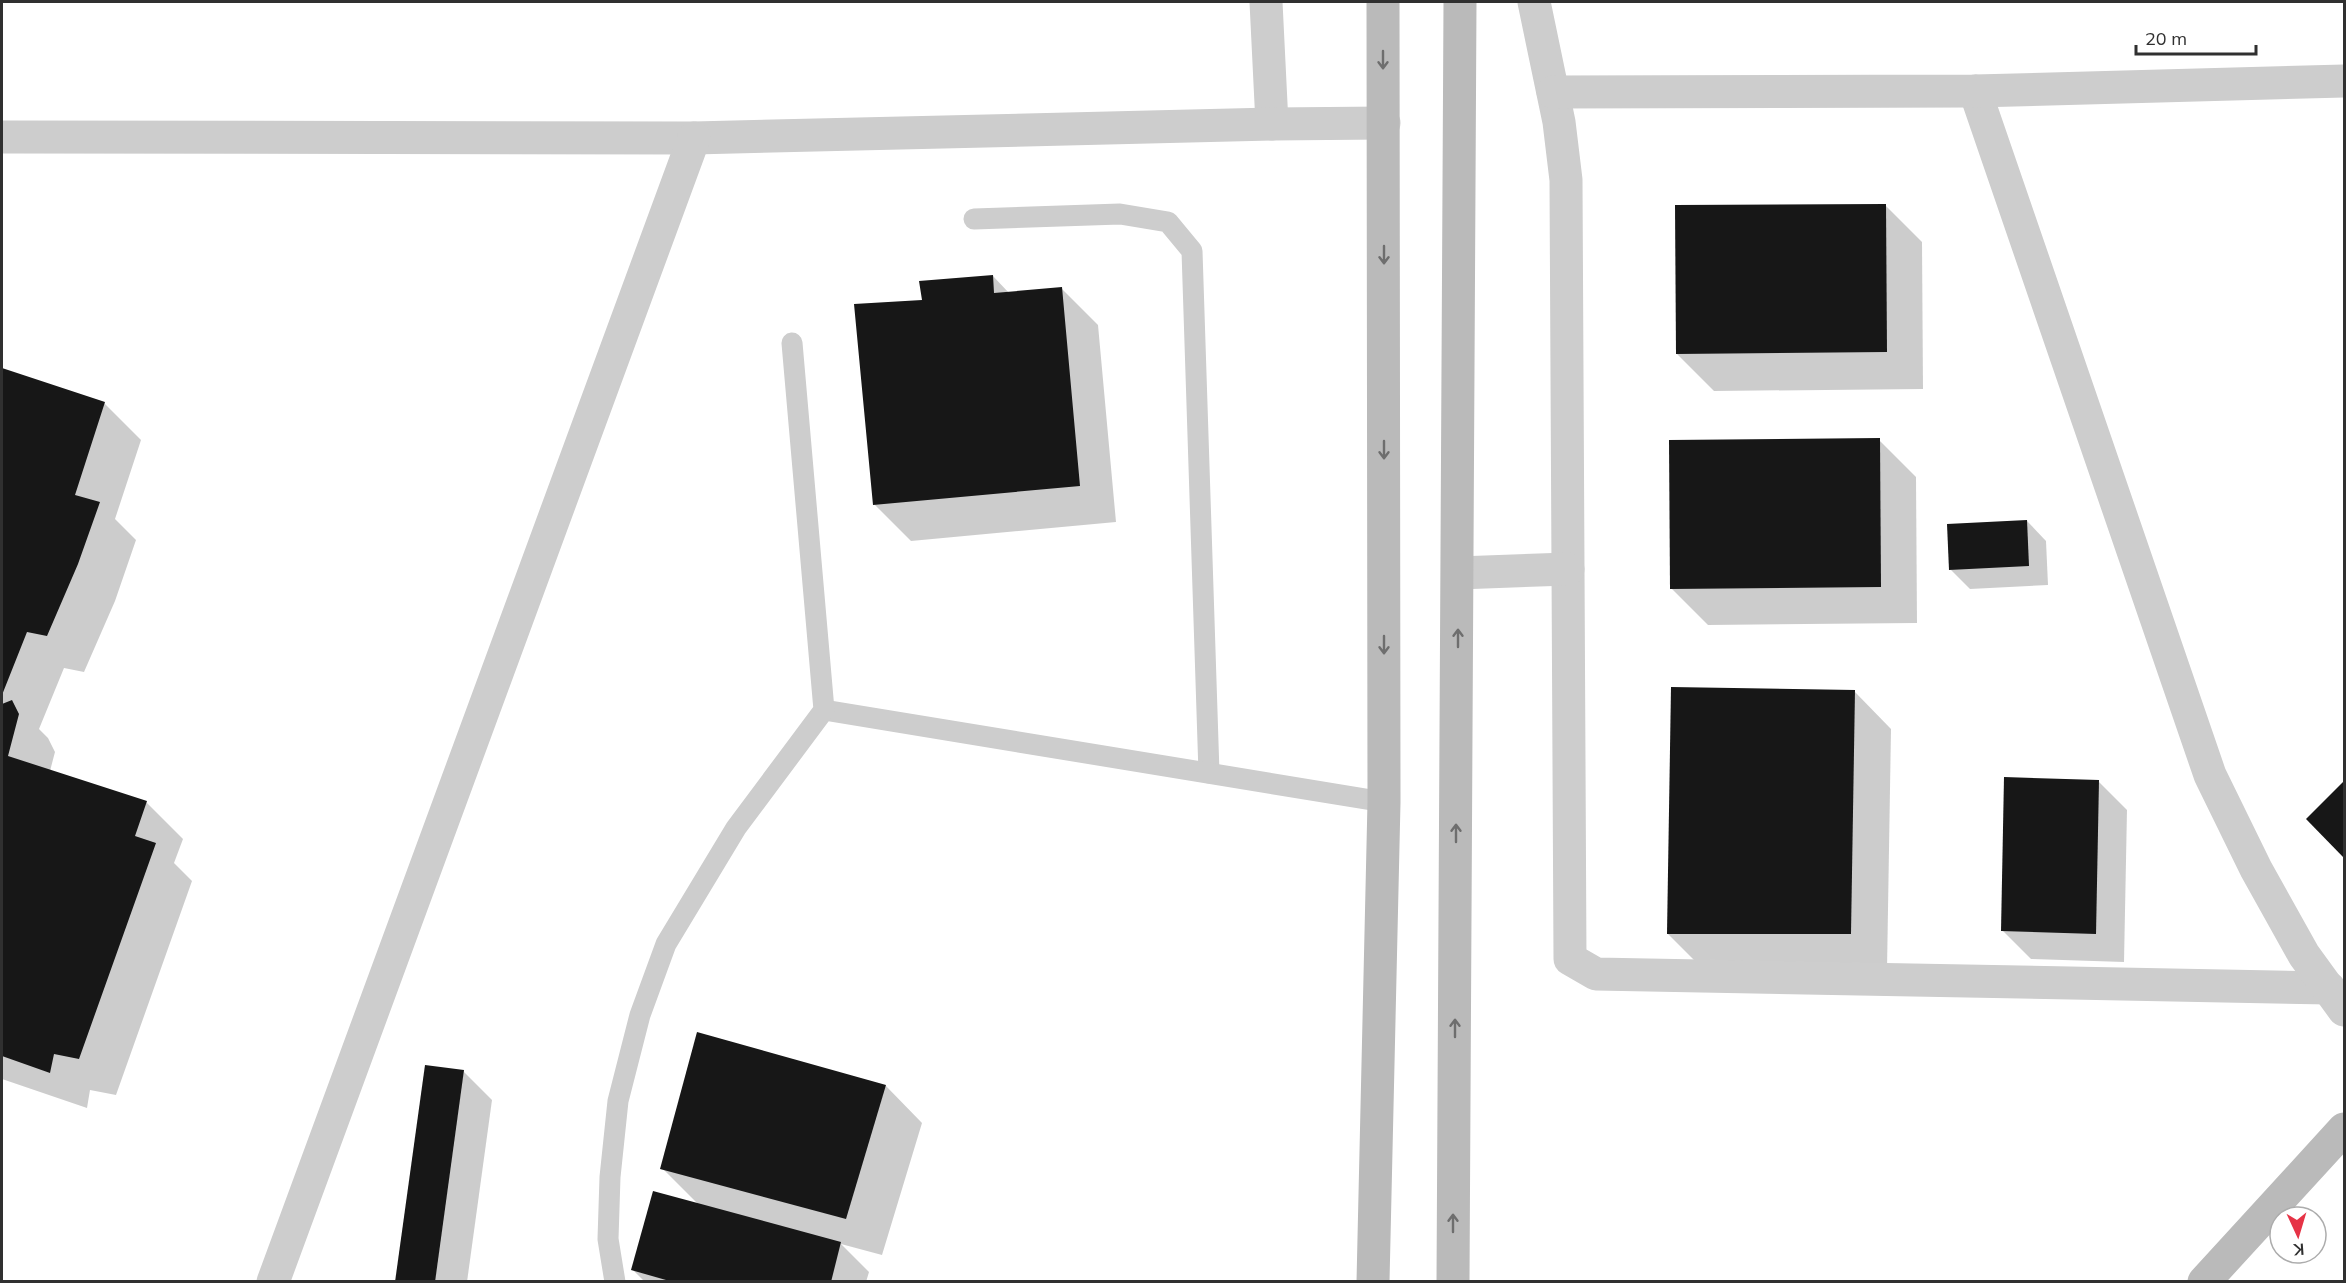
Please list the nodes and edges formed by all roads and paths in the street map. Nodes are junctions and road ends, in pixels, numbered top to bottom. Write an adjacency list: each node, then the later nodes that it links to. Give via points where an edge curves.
1 (1266, 2): 9 (street)
2 (1383, 2): 8 (main road, one-way to 8)
3 (1460, 2): 15 (main road)
4 (1534, 2): 7 (street)
5 (2344, 81): 6 (street)
6 (1975, 91): 7 (street); 19 (street, via 2210,775 2304,956)
7 (1553, 92): 14 (street, via 1566,180)
8 (1384, 123): 9 (street); 18 (main road, one-way to 18)
9 (1272, 124): 11 (street)
10 (2, 137): 11 (street)
11 (694, 138): 21 (street)
12 (974, 219): 17 (lane, via 1120,214 1168,222 1192,251)
13 (792, 343): 16 (lane)
14 (1568, 569): 15 (street); 19 (street, via 1570,959 1596,974)
15 (1458, 573): 24 (main road, one-way to 15)
16 (824, 710): 17 (lane); 22 (lane, via 736,828 666,944 640,1016 618,1101 608,1239)
17 (1209, 773): 18 (lane)
18 (1384, 801): 23 (main road)
19 (2337, 999)
20 (2344, 1129): 25 (main road)
21 (273, 1281)
22 (615, 1281)
23 (1373, 1281)
24 (1453, 1281)
25 (2204, 1281)

